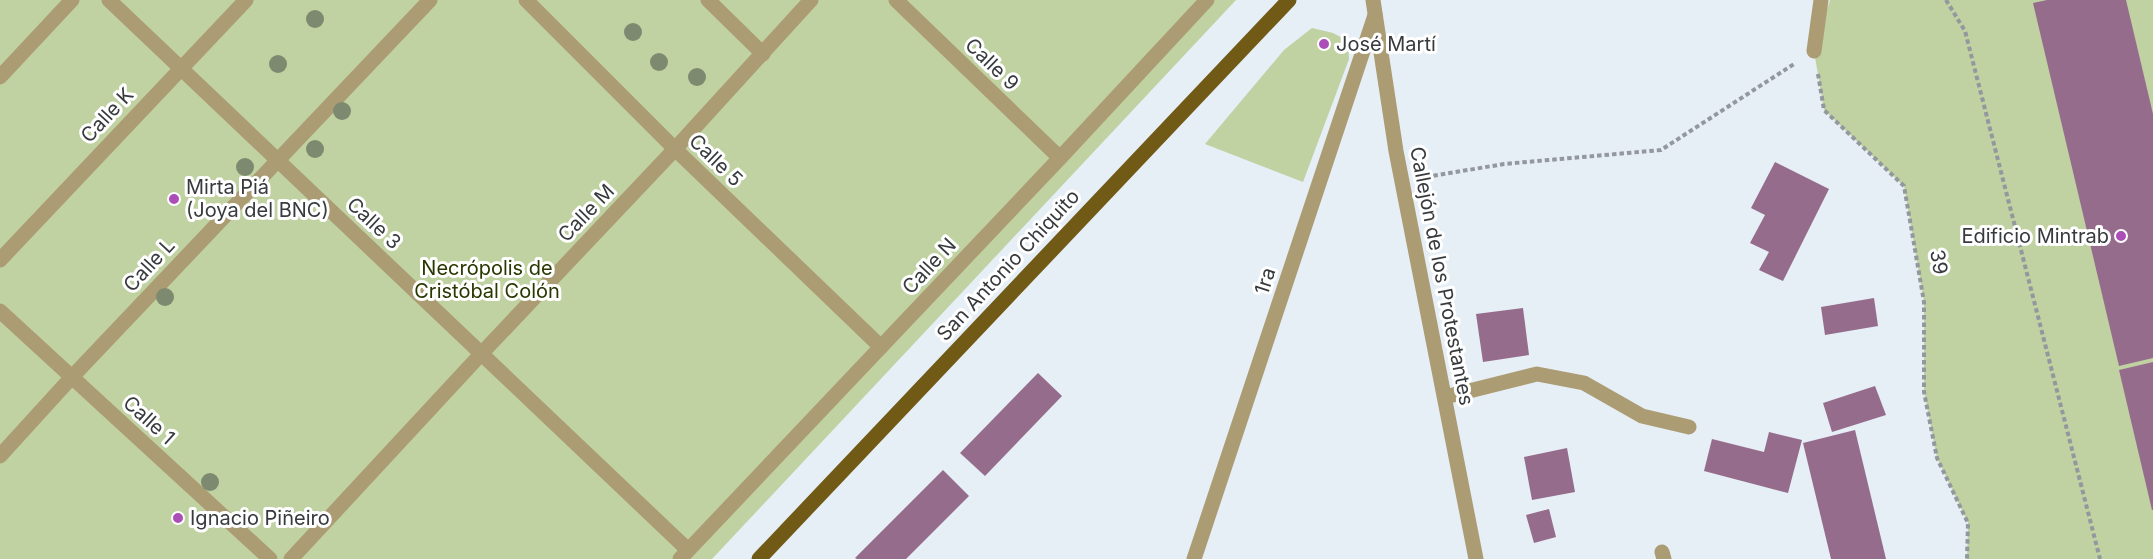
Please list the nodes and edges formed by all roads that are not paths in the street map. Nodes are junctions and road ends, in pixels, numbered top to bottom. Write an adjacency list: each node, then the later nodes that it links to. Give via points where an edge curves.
1 (72, 0): 16 (street)
2 (108, 0): 15 (street, Calle 3)
3 (246, 0): 15 (street, Calle K)
4 (430, 0): 19 (street, Calle L)
5 (526, 0): 17 (street, Calle 5)
6 (708, 0): 14 (street)
7 (811, 0): 14 (street, Calle M)
8 (896, 0): 18 (street, Calle 9)
9 (1207, 0): 18 (street, Calle N)
10 (1289, 0): 31 (main road, San Antonio Chiquito)
11 (1821, 0): 13 (street)
12 (1374, 8): 25 (street, Callejón de los Protestantes); 32 (street, 1ra)
13 (1814, 51)
14 (763, 54): 17 (street, Calle M)
15 (180, 69): 19 (street, Calle 3); 20 (street, Calle K)
16 (0, 77)
17 (675, 149): 22 (street, Calle 5); 23 (street, Calle M)
18 (1060, 158): 22 (street, Calle N)
19 (276, 160): 23 (street, Calle 3); 24 (street, Calle L)
20 (0, 260)
21 (0, 311): 24 (street, Calle 1)
22 (880, 347): 28 (street, Calle N)
23 (482, 353): 28 (street, Calle 3); 30 (street, Calle M)
24 (71, 378): 27 (street, Calle L); 29 (street, Calle 1)
25 (1445, 397): 26 (street, via 1537,374 1584,383 1642,416); 33 (street, Callejón de los Protestantes)
26 (1689, 427)
27 (0, 456)
28 (684, 555)
29 (270, 559)
30 (291, 559)
31 (759, 559)
32 (1194, 559)
33 (1476, 559)

